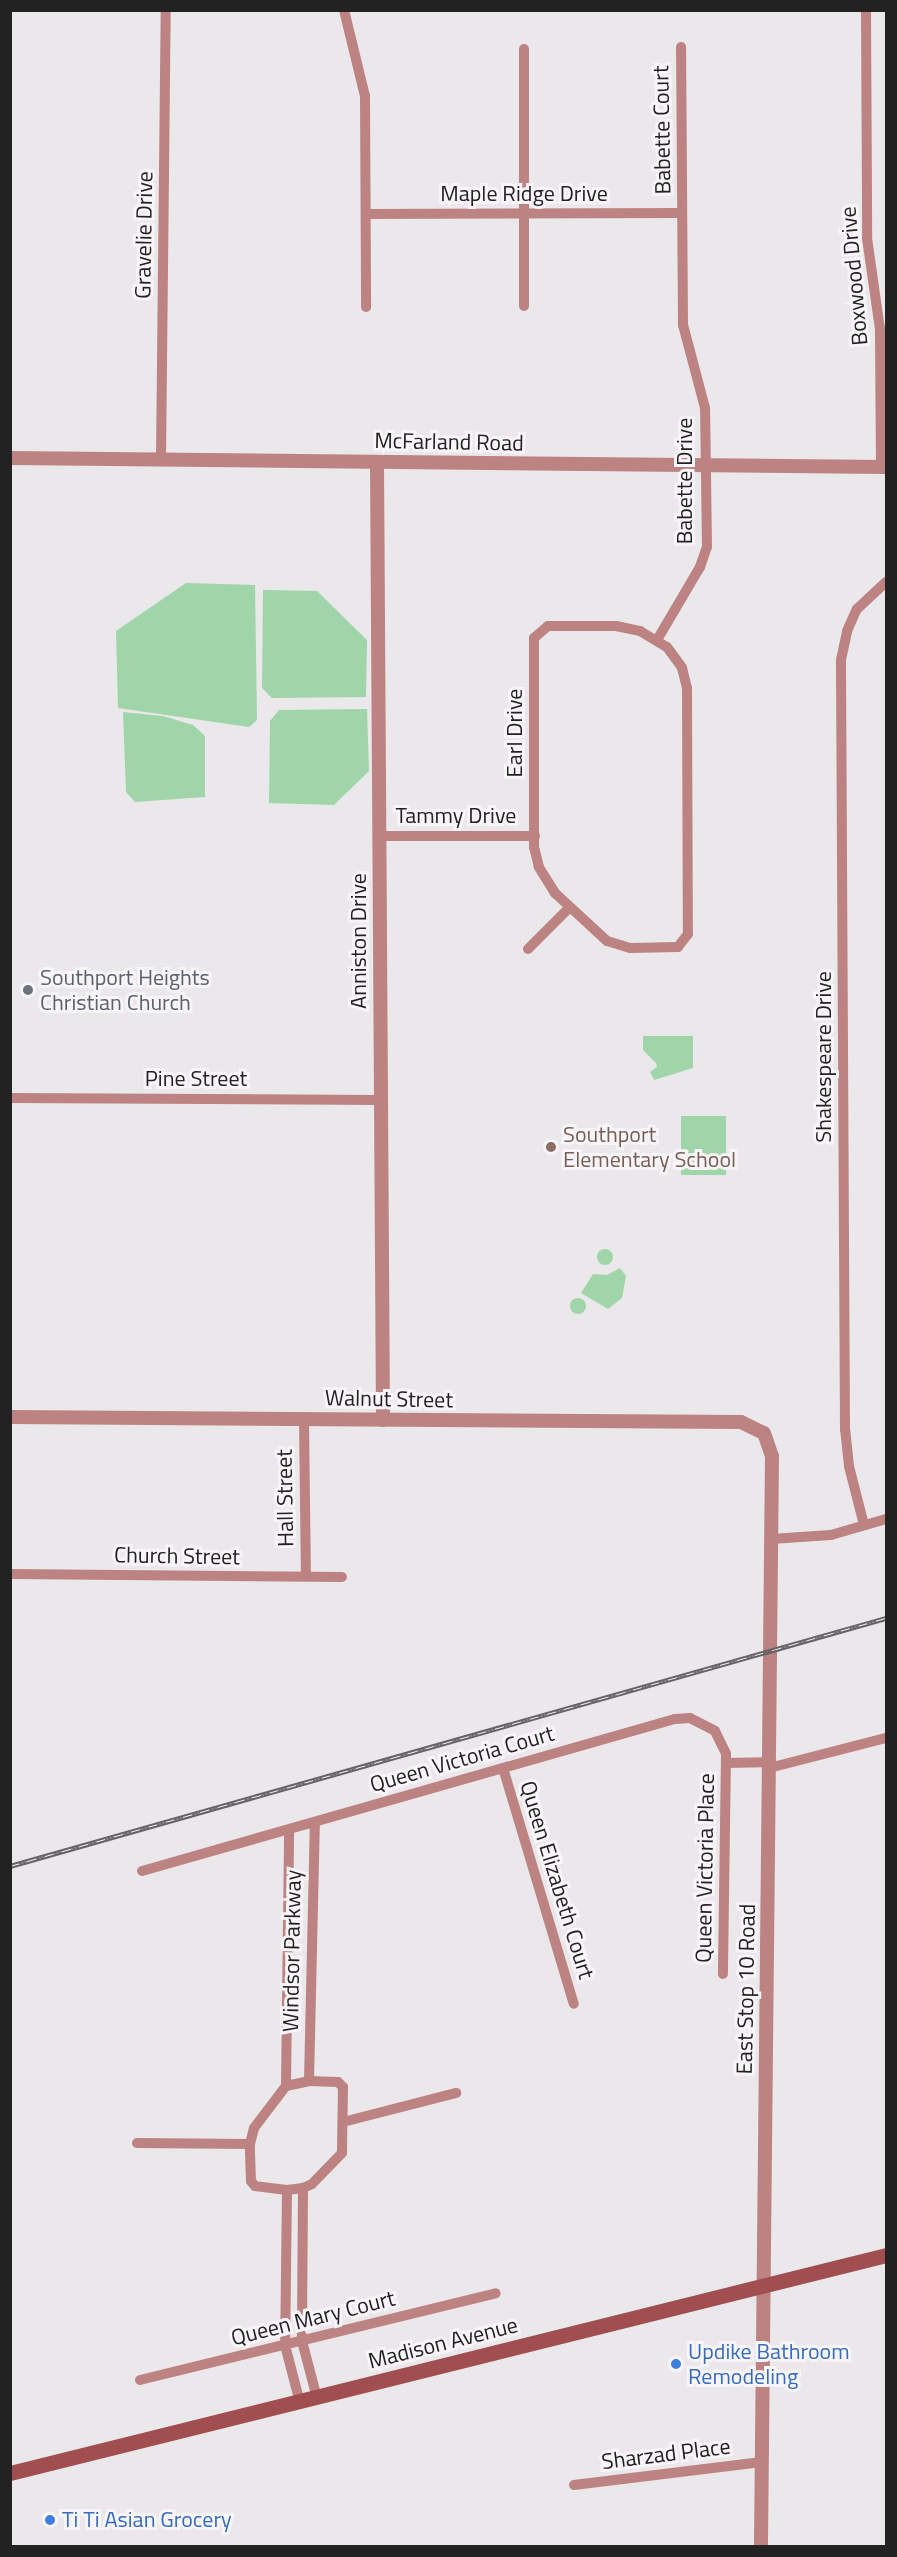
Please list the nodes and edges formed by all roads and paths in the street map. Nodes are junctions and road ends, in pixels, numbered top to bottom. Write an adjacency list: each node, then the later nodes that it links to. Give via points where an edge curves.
1 (166, 10): 12 (street, Gravelie Drive)
2 (344, 10): 7 (street, via 365,91)
3 (866, 10): 15 (street, Boxwood Drive, via 867,238 880,329)
4 (681, 47): 6 (street, Babette Court)
5 (524, 49): 8 (street)
6 (682, 213): 8 (street, Maple Ridge Drive); 14 (street, Babette Drive, via 684,325 705,408)
7 (366, 214): 8 (street, Maple Ridge Drive); 10 (street)
8 (524, 214): 9 (street)
9 (524, 306)
10 (366, 307)
11 (10, 458): 12 (street, McFarland Road)
12 (161, 459): 13 (street, McFarland Road)
13 (378, 462): 14 (street, McFarland Road); 18 (street, Anniston Drive)
14 (705, 465): 15 (street, McFarland Road); 17 (street, Babette Drive, via 706,553)
15 (884, 467)
16 (886, 582): 29 (street, Shakespeare Drive, via 870,594 848,627 841,660 845,1430)
17 (657, 640): 19 (street, Earl Drive, via 621,627 548,626 537,632); 20 (street, Tammy Drive, via 680,663 687,688 688,934 684,943 671,948 621,946 602,938)
18 (380, 836): 19 (street, Tammy Drive); 23 (street, Anniston Drive)
19 (535, 836): 20 (street, Tammy Drive, via 543,877)
20 (570, 907): 21 (street)
21 (528, 949)
22 (10, 1098): 23 (street, Pine Street)
23 (381, 1100): 26 (street, Anniston Drive)
24 (10, 1417): 25 (street, Walnut Street)
25 (304, 1419): 26 (street, Walnut Street); 32 (street, Hall Street)
26 (383, 1420): 27 (street, Walnut Street, via 741,1422)
27 (764, 1433): 30 (street, East Stop 10 Road, via 772,1456)
28 (886, 1519): 29 (street)
29 (864, 1525): 30 (street, via 817,1537)
30 (771, 1539): 36 (street, East Stop 10 Road)
31 (10, 1574): 32 (street, Church Street)
32 (306, 1576): 33 (street, Church Street)
33 (342, 1577)
34 (886, 1738): 36 (street)
35 (726, 1763): 36 (street); 37 (street, Queen Victoria Court, via 718,1734 705,1723 686,1718); 41 (street, Queen Victoria Place)
36 (769, 1765): 52 (street, East Stop 10 Road)
37 (503, 1768): 38 (street, Queen Victoria Court); 42 (street, Queen Elizabeth Court)
38 (315, 1823): 39 (street, Queen Victoria Court); 43 (street, Windsor Parkway)
39 (289, 1831): 40 (street, Queen Victoria Court); 44 (street, Windsor Parkway)
40 (142, 1871)
41 (723, 1974)
42 (574, 2004)
43 (309, 2080): 44 (street); 46 (street, via 340,2083)
44 (286, 2086): 48 (street, via 257,2123)
45 (456, 2093): 46 (street)
46 (343, 2122): 49 (street, via 342,2153 312,2184)
47 (137, 2143): 48 (street)
48 (250, 2144): 50 (street, via 252,2184)
49 (303, 2188): 50 (street); 54 (street)
50 (287, 2190): 55 (street)
51 (886, 2255): 52 (main road, Madison Avenue)
52 (765, 2285): 57 (main road, Madison Avenue); 59 (street, East Stop 10 Road)
53 (496, 2294): 54 (street, Queen Mary Court)
54 (302, 2341): 55 (street, Queen Mary Court); 57 (street)
55 (285, 2345): 56 (street, Queen Mary Court); 58 (street)
56 (140, 2380)
57 (317, 2398): 58 (main road, Madison Avenue)
58 (300, 2403): 60 (main road, Madison Avenue)
59 (762, 2462): 61 (street, Sharzad Place); 62 (street, East Stop 10 Road)
60 (10, 2473)
61 (574, 2485)
62 (761, 2547)

